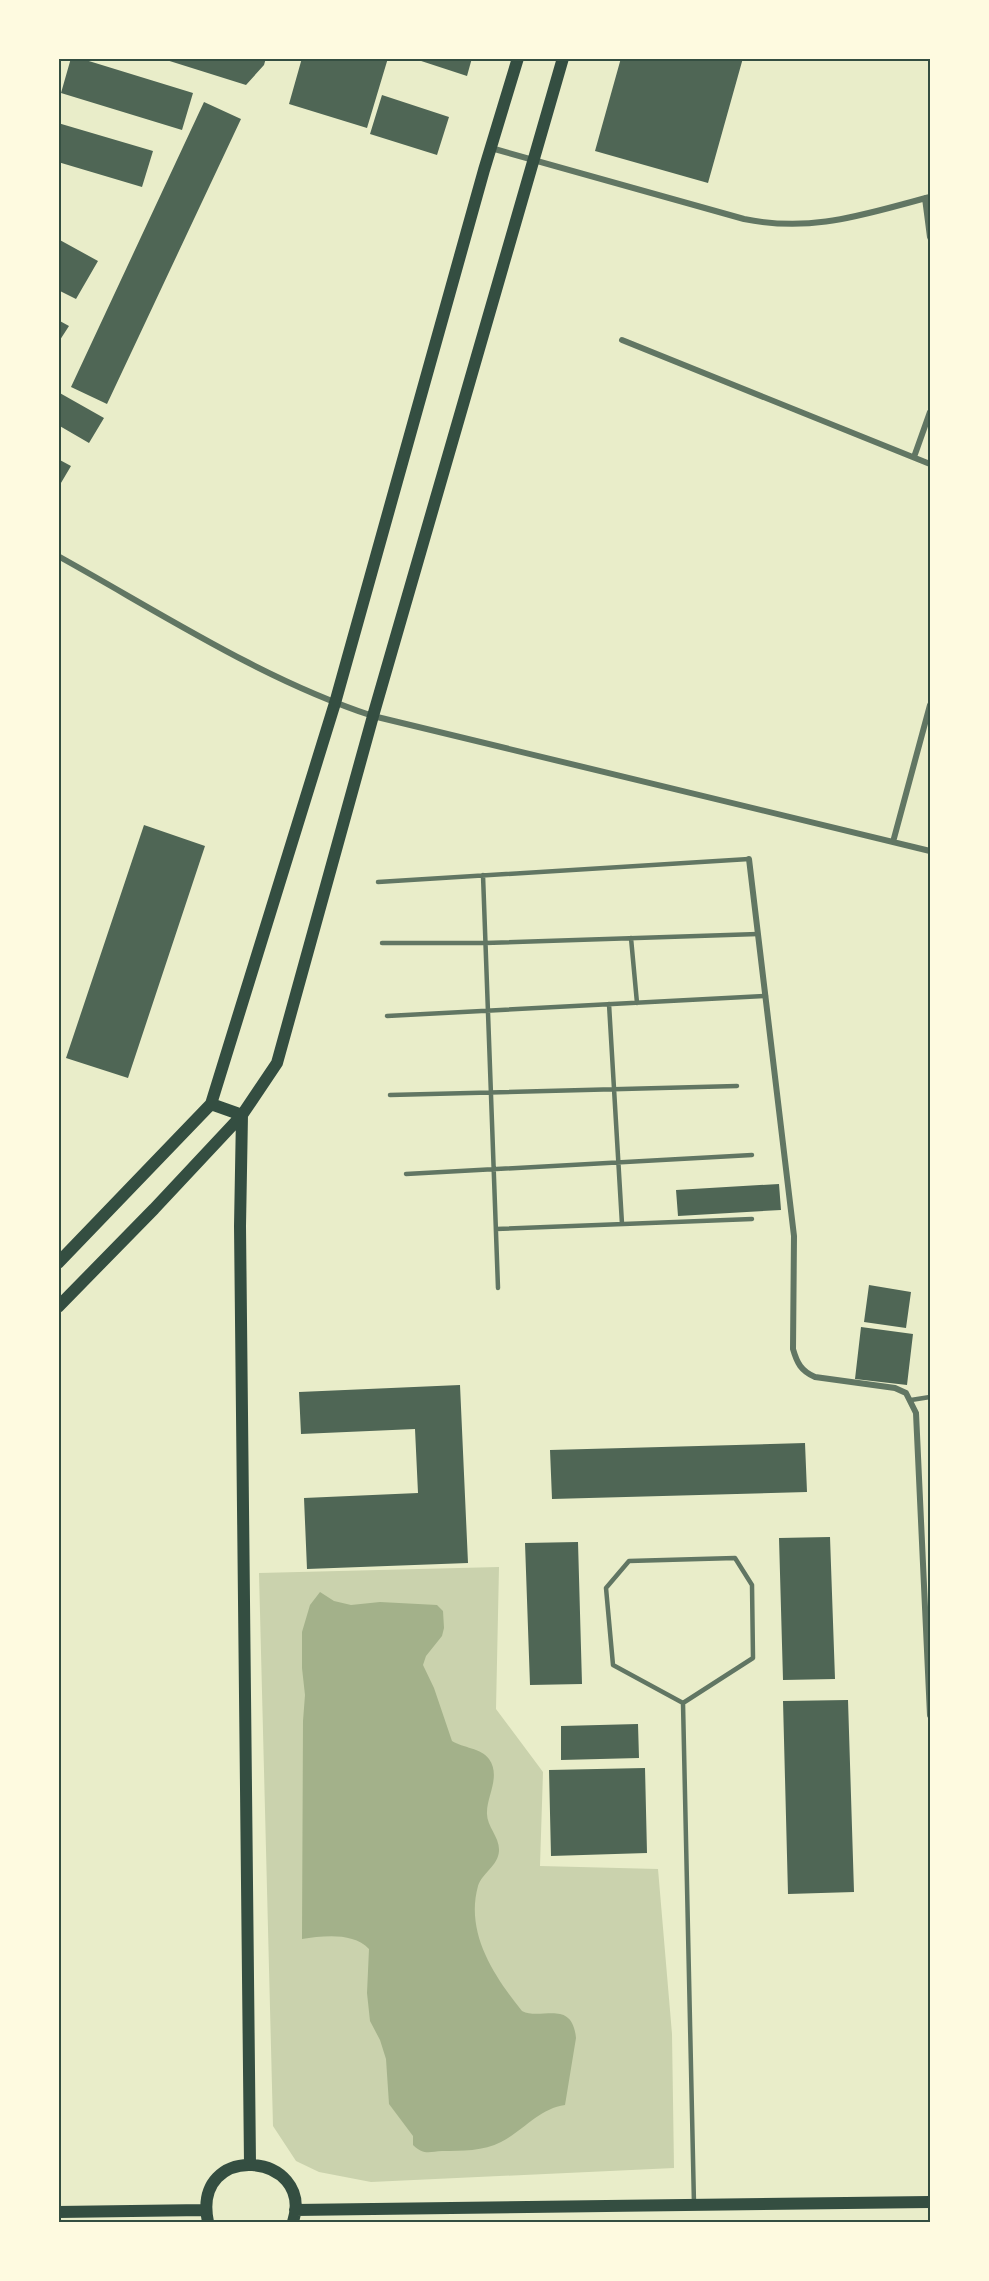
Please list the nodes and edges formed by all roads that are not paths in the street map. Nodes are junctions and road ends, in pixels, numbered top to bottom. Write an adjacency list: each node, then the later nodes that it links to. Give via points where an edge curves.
1 (518, 58): 3 (main road)
2 (562, 58): 4 (main road)
3 (491, 148): 4 (street); 12 (main road)
4 (533, 160): 5 (street, via 777,225 830,222); 14 (main road)
5 (928, 198): 6 (street)
6 (930, 237)
7 (622, 340): 9 (street)
8 (930, 412): 9 (street)
9 (914, 457): 10 (street)
10 (930, 464)
11 (58, 556): 12 (street, via 265,672)
12 (335, 703): 14 (street); 33 (main road)
13 (930, 705): 15 (street)
14 (373, 716): 15 (street); 34 (main road, via 278,1063)
15 (893, 842): 16 (street)
16 (930, 851)
17 (749, 858): 18 (lane); 20 (street)
18 (483, 875): 19 (lane); 23 (lane)
19 (378, 882)
20 (758, 934): 21 (lane); 24 (street)
21 (631, 938): 23 (lane); 25 (lane)
22 (382, 943): 23 (lane)
23 (485, 943): 27 (lane)
24 (766, 996): 25 (lane); 46 (street, via 794,1236 796,1360 803,1372 815,1377 895,1388)
25 (637, 1003): 26 (lane)
26 (609, 1004): 27 (lane); 30 (lane)
27 (488, 1011): 28 (lane); 31 (lane)
28 (387, 1016)
29 (737, 1086): 30 (lane)
30 (613, 1089): 31 (lane); 36 (lane)
31 (491, 1092): 32 (lane); 37 (lane)
32 (390, 1095)
33 (211, 1104): 34 (main road); 42 (main road)
34 (242, 1115): 44 (main road); 49 (main road)
35 (752, 1155): 36 (lane)
36 (619, 1162): 37 (lane); 40 (lane)
37 (493, 1169): 38 (lane); 41 (lane)
38 (406, 1174)
39 (752, 1219): 40 (lane)
40 (622, 1224): 41 (lane)
41 (496, 1229): 43 (lane)
42 (58, 1263)
43 (498, 1288)
44 (58, 1306)
45 (930, 1397): 46 (lane)
46 (911, 1400): 48 (street, via 916,1413)
47 (684, 1703): 47 (lane, via 613,1665 606,1588 629,1561 735,1558 752,1585 753,1658); 51 (lane)
48 (930, 1715)
49 (250, 2164): 52 (main road, via 223,2172 213,2183); 53 (main road, via 265,2166 289,2185)
50 (930, 2202): 51 (main road)
51 (694, 2205): 53 (main road)
52 (205, 2210): 54 (main road); 55 (main road)
53 (295, 2210): 56 (main road)
54 (61, 2216)
55 (208, 2223)
56 (292, 2223)

